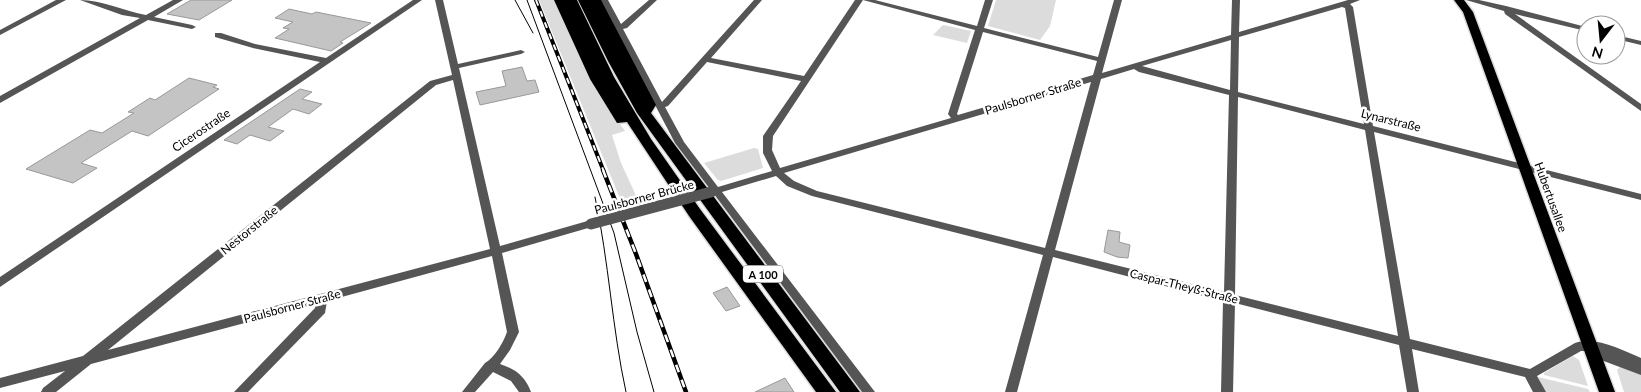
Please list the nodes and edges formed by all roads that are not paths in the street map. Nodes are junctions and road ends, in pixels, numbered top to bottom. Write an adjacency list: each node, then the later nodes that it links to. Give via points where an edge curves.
1 (62, 0): 29 (street)
2 (84, 0): 24 (street)
3 (179, 0): 24 (street)
4 (418, 0): 37 (street, Cicerostraße)
5 (439, 0): 39 (street)
6 (560, 0): 49 (highway, via 603,93 632,132)
7 (571, 0): 49 (highway, A 100, via 620,101)
8 (584, 0): 46 (highway, A 100)
9 (595, 0): 46 (highway, via 649,105)
10 (604, 0): 26 (street)
11 (653, 0): 26 (street)
12 (758, 0): 35 (street)
13 (859, 0): 41 (street)
14 (866, 0): 28 (street)
15 (989, 0): 28 (street)
16 (1118, 0): 36 (street)
17 (1236, 0): 31 (street)
18 (1356, 0): 21 (street, Paulsborner Straße)
19 (1459, 0): 23 (main road, Hubertusallee)
20 (1469, 0): 22 (street); 23 (main road, Hubertusallee)
21 (1343, 4): 31 (street, Paulsborner Straße); 48 (street, via 1349,7)
22 (1506, 8): 25 (street); 45 (street)
23 (1468, 12): 50 (main road, Hubertusallee)
24 (148, 18): 27 (street); 43 (street)
25 (1576, 26)
26 (619, 27): 44 (street)
27 (192, 28)
28 (979, 29): 36 (street); 47 (street, via 952,114)
29 (0, 33)
30 (218, 35): 37 (street)
31 (1235, 36): 38 (street, Paulsborner Straße); 42 (street)
32 (1626, 39): 33 (street)
33 (1641, 43)
34 (521, 52): 39 (street, Nestorstraße)
35 (706, 59): 41 (street); 44 (street)
36 (1101, 60): 40 (street)
37 (326, 61): 57 (street, Cicerostraße)
38 (1136, 66): 40 (street, Paulsborner Straße); 42 (street, Lynarstraße)
39 (455, 72): 55 (street); 62 (street, Nestorstraße, via 433,83)
40 (1096, 77): 47 (street, Paulsborner Straße); 56 (street)
41 (806, 79): 51 (street, via 768,136 767,153)
42 (1234, 93): 48 (street, Lynarstraße); 59 (street)
43 (0, 100)
44 (660, 106): 52 (street, via 680,143)
45 (1641, 108)
46 (644, 113): 72 (highway, A 100)
47 (957, 119): 51 (street, Paulsborner Straße)
48 (1369, 128): 50 (street, Lynarstraße); 60 (street)
49 (644, 138): 71 (highway, A 100)
50 (1524, 167): 53 (street, Lynarstraße); 61 (main road, Hubertusallee)
51 (777, 172): 52 (street, Paulsborner Straße); 56 (street, Caspar-Theyß-Straße, via 792,185 809,191)
52 (713, 191): 54 (street, Paulsborner Brücke, bridge); 73 (street)
53 (1641, 197)
54 (584, 226): 55 (street, Paulsborner Straße)
55 (496, 251): 58 (street, Paulsborner Straße); 64 (street, via 513,332 511,340)
56 (1049, 252): 59 (street, Caspar-Theyß-Straße); 74 (street)
57 (0, 283)
58 (322, 298): 62 (street, Paulsborner Straße); 68 (street, via 321,310)
59 (1229, 298): 60 (street, Caspar-Theyß-Straße); 75 (street)
60 (1404, 342): 65 (street, Caspar-Theyß-Straße); 76 (street)
61 (1591, 348): 63 (street, via 1605,357); 65 (street, via 1579,346); 78 (main road, Hubertusallee)
62 (87, 360): 66 (street, Paulsborner Straße); 67 (street, Nestorstraße)
63 (1640, 363)
64 (489, 366): 69 (street); 70 (street, via 514,375)
65 (1531, 374): 77 (street)
66 (0, 383)
67 (47, 392)
68 (240, 392)
69 (468, 392)
70 (525, 392)
71 (827, 392)
72 (851, 392)
73 (870, 392)
74 (1011, 392)
75 (1227, 392)
76 (1413, 392)
77 (1540, 392)
78 (1607, 392)

